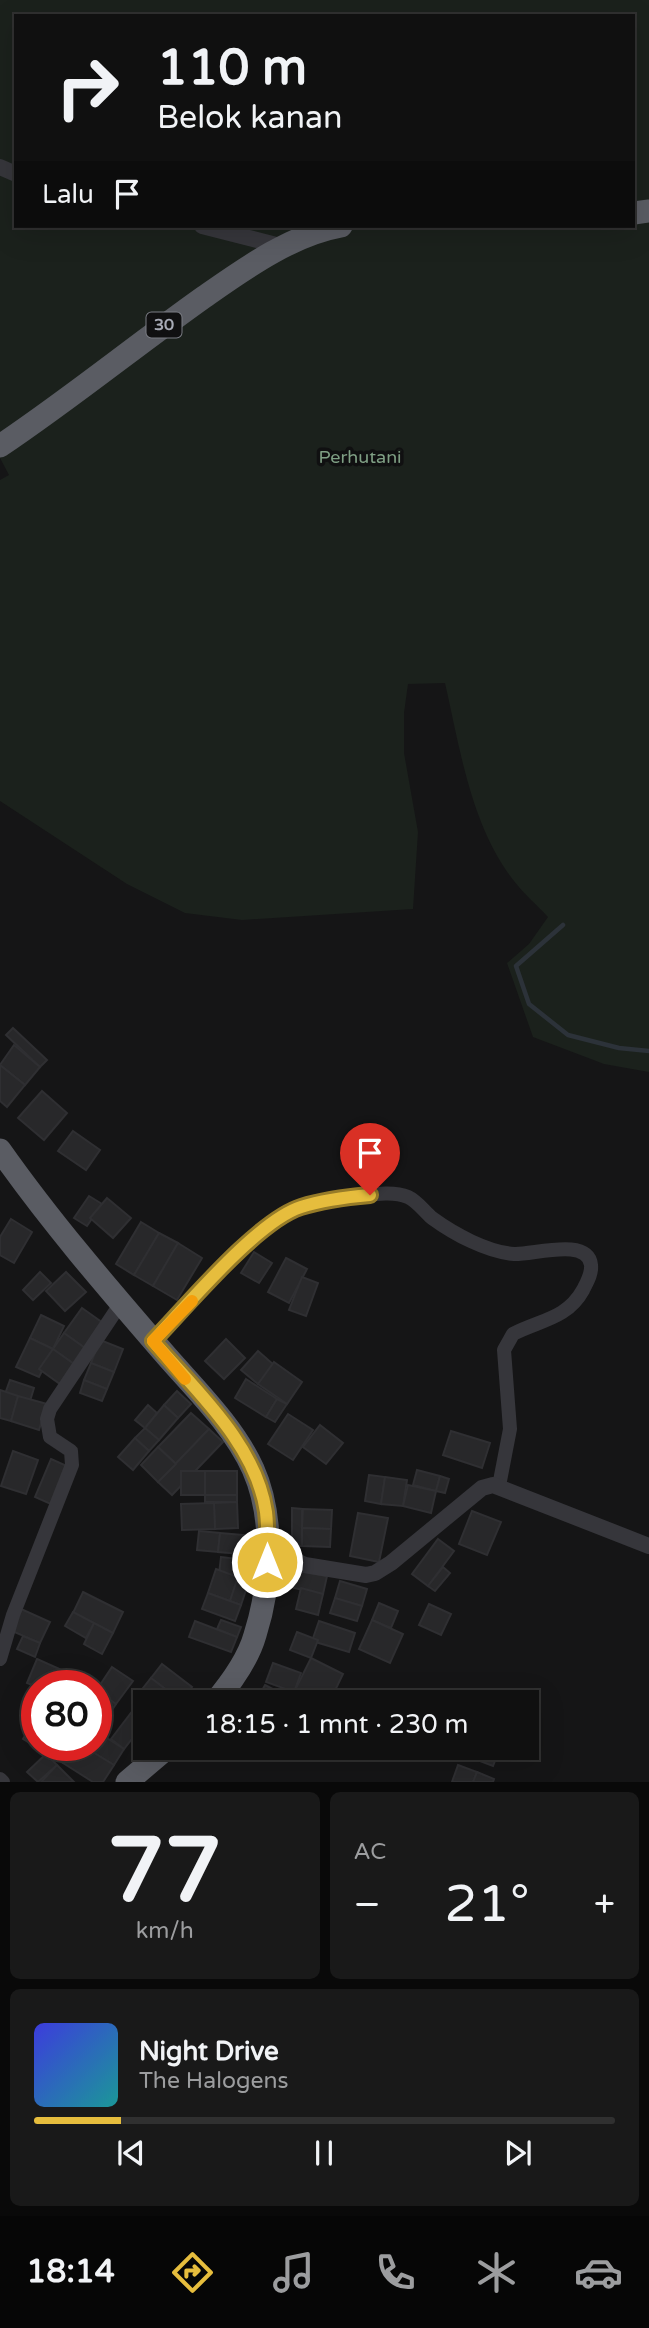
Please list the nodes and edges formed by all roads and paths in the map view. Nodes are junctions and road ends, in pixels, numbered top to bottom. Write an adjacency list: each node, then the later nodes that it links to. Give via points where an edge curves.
1 (210, 228): 3 (street)
2 (336, 228): 3 (highway, 30)
3 (284, 247): 4 (highway, 30, via 239,272)
4 (0, 446)
5 (0, 1150): 6 (highway)
6 (121, 1303): 7 (highway); 11 (street, via 47,1419 50,1437 71,1451 72,1465)
7 (153, 1341): 8 (street, via 269,1225 298,1207 337,1198 407,1197 433,1218 499,1251 582,1251 591,1264 590,1277 580,1294 566,1311 513,1334 504,1350 510,1429); 9 (highway, via 242,1449 261,1492)
8 (499, 1486): 9 (street, via 482,1488 375,1573 356,1575 305,1565 279,1553); 10 (street)
9 (267, 1538): 12 (highway, via 264,1599 255,1637)
10 (649, 1546)
11 (0, 1659)
12 (223, 1690)
13 (153, 1760): 14 (highway)
14 (127, 1782)

